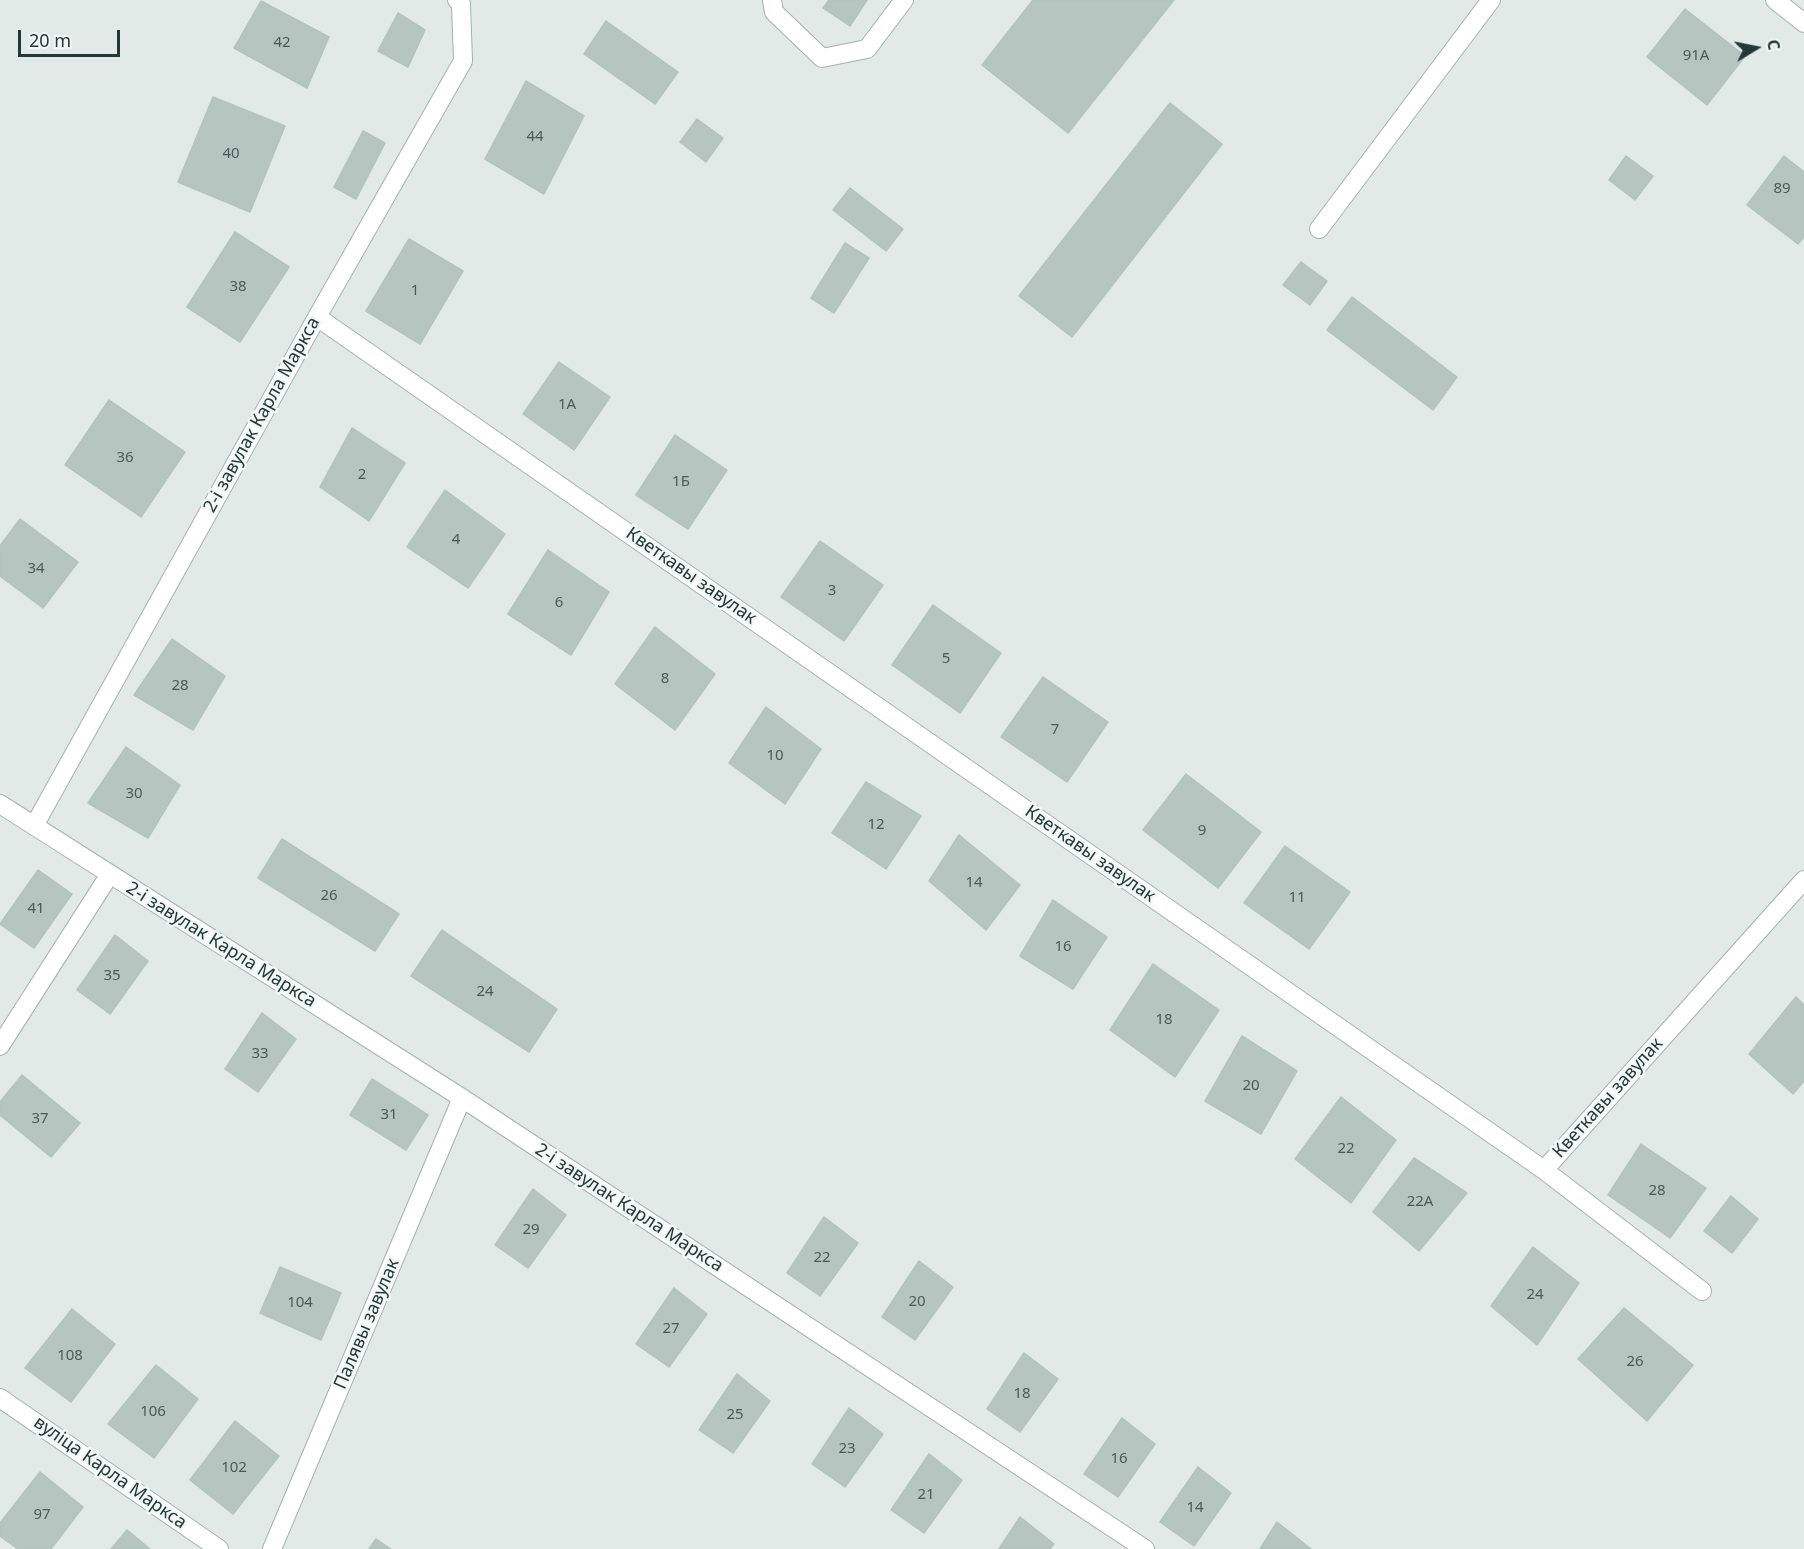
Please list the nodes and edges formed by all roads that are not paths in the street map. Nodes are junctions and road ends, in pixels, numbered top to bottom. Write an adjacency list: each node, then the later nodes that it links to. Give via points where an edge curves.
1 (457, 0): 8 (street, 2-і завулак Карла Маркса, via 461,3 463,61)
2 (772, 0): 3 (street, via 774,12 822,58 867,49)
3 (904, 0)
4 (1491, 0): 7 (street)
5 (1775, 0): 6 (street)
6 (1804, 23)
7 (1319, 229)
8 (317, 317): 10 (street, 2-і завулак Карла Маркса); 15 (street, Кветкавы завулак)
9 (0, 804): 10 (street, 2-і завулак Карла Маркса)
10 (34, 826): 11 (street, 2-і завулак Карла Маркса)
11 (110, 874): 13 (street, 2-і завулак Карла Маркса); 14 (street, 2-і завулак Карла Маркса)
12 (1804, 880): 15 (street, Кветкавы завулак)
13 (0, 1046)
14 (462, 1098): 19 (street, Палявы завулак); 20 (street, 2-і завулак Карла Маркса)
15 (1544, 1170): 16 (street)
16 (1702, 1292)
17 (0, 1398): 18 (street, вуліца Карла Маркса)
18 (219, 1549)
19 (272, 1549)
20 (1145, 1549)

